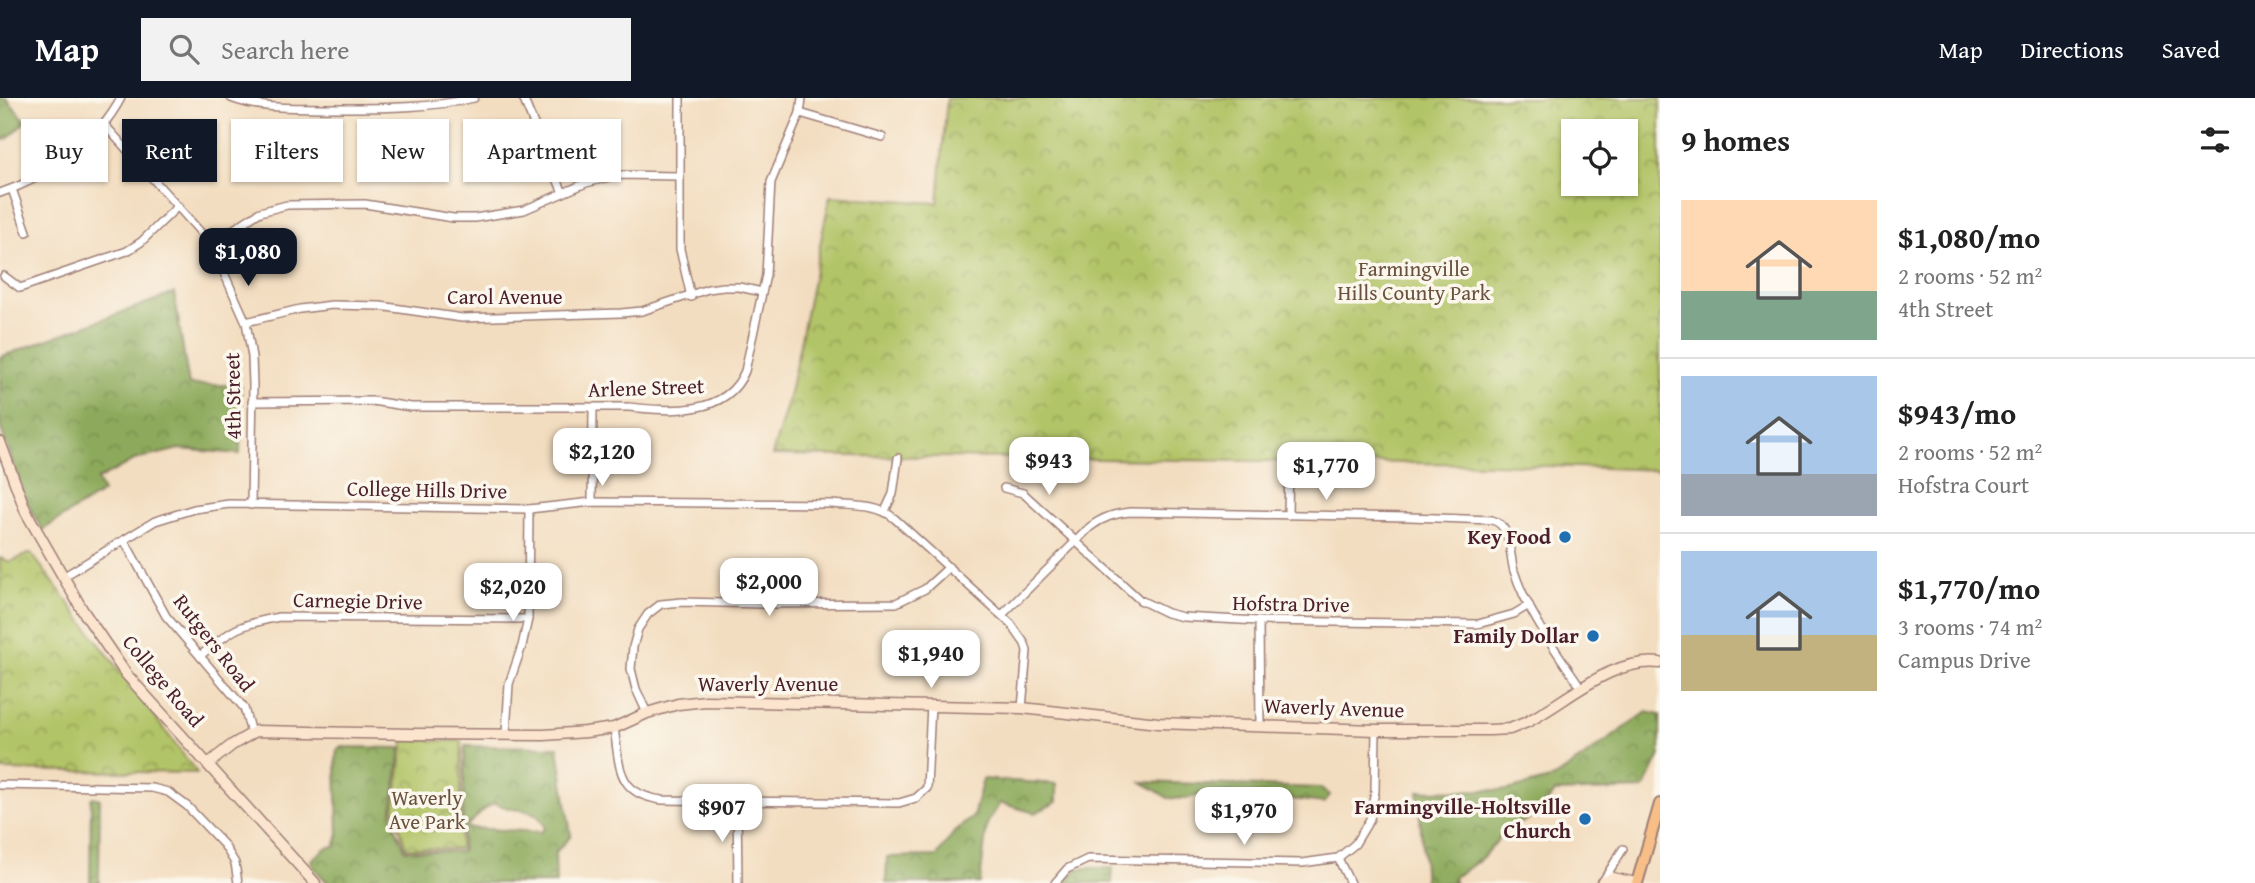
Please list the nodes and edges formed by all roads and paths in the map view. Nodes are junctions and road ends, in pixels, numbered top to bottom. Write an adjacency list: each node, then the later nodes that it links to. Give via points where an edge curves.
1 (121, 98): 8 (street)
2 (231, 98): 3 (street, via 275,107 366,108)
3 (474, 98)
4 (523, 98): 15 (street)
5 (680, 98): 11 (street)
6 (802, 98): 7 (street, Arlene Street)
7 (800, 113): 10 (street); 20 (street, Arlene Street, via 771,182)
8 (107, 119)
9 (108, 128): 16 (street, 4th Street)
10 (882, 137)
11 (679, 176): 15 (street, via 618,175); 21 (street, via 680,250)
12 (26, 182): 13 (street)
13 (12, 189): 14 (street); 17 (street)
14 (0, 192)
15 (563, 193): 18 (street, via 524,210 475,218 365,204 287,205 260,212)
16 (178, 206): 18 (street, 4th Street); 19 (street, via 141,242 117,255 20,288)
17 (27, 232)
18 (211, 244): 22 (street, 4th Street)
19 (4, 276)
20 (762, 292): 21 (street, Carol Avenue, via 723,287); 24 (street, Arlene Street, via 745,371 732,393 720,401 684,408)
21 (691, 297): 22 (street, Carol Avenue, via 621,313 462,318 380,306 332,305)
22 (246, 322): 23 (street, 4th Street)
23 (252, 402): 24 (street, Arlene Street); 30 (street, 4th Street)
24 (593, 409): 29 (street)
25 (0, 442): 37 (street, College Road, via 26,512)
26 (898, 458): 32 (street, via 893,494)
27 (1289, 462): 33 (street)
28 (1004, 488): 35 (street, Hofstra Drive, via 1023,493)
29 (592, 502): 31 (street, College Hills Drive); 32 (street, College Hills Drive, via 831,504)
30 (251, 505): 31 (street, College Hills Drive); 34 (street, College Hills Drive, via 194,509 155,521)
31 (529, 509): 40 (street)
32 (885, 511): 36 (street)
33 (1288, 515): 35 (street, via 1121,513 1102,518); 38 (street, via 1500,522)
34 (124, 540): 37 (street, College Hills Drive); 42 (street, Rutgers Road, via 166,616)
35 (1075, 541): 39 (street); 41 (street, Hofstra Drive, via 1140,600 1167,614)
36 (949, 567): 39 (street); 47 (street, via 925,589 896,603 661,604 638,629 633,647 631,669)
37 (63, 577): 53 (street, College Road, via 126,674)
38 (1529, 605): 41 (street, Hofstra Drive, via 1478,624); 44 (street)
39 (1002, 615): 46 (street, via 1027,652)
40 (528, 619): 42 (street, Carnegie Drive, via 279,617 239,626); 52 (street, via 509,684)
41 (1259, 621): 48 (street)
42 (200, 656): 51 (street, Rutgers Road, via 244,708)
43 (1660, 663): 44 (street, Waverly Avenue, via 1624,665)
44 (1582, 689): 50 (street, Waverly Avenue, via 1510,729)
45 (931, 705): 46 (street, Waverly Avenue); 47 (street, Waverly Avenue, via 706,701); 55 (street, via 929,781 916,798 899,803)
46 (1022, 708): 48 (street, Waverly Avenue, via 1158,723)
47 (647, 713): 49 (street, Waverly Avenue)
48 (1260, 725): 50 (street, Waverly Avenue)
49 (614, 728): 52 (street, Waverly Avenue); 55 (street, via 625,782 635,793 662,800)
50 (1376, 730): 58 (street, via 1370,819)
51 (251, 733): 52 (street, Waverly Avenue); 53 (street)
52 (506, 734)
53 (208, 764): 60 (street, College Road)
54 (0, 785): 59 (street, via 168,792 224,845 236,863)
55 (737, 801): 61 (street)
56 (1659, 806): 65 (main road)
57 (1623, 849): 64 (street)
58 (1338, 858): 62 (street, via 1303,863 1088,859 1067,869); 63 (street)
59 (238, 883)
60 (315, 883)
61 (738, 883)
62 (1055, 883)
63 (1350, 883)
64 (1602, 883): 65 (street, via 1612,878)
65 (1636, 883)

